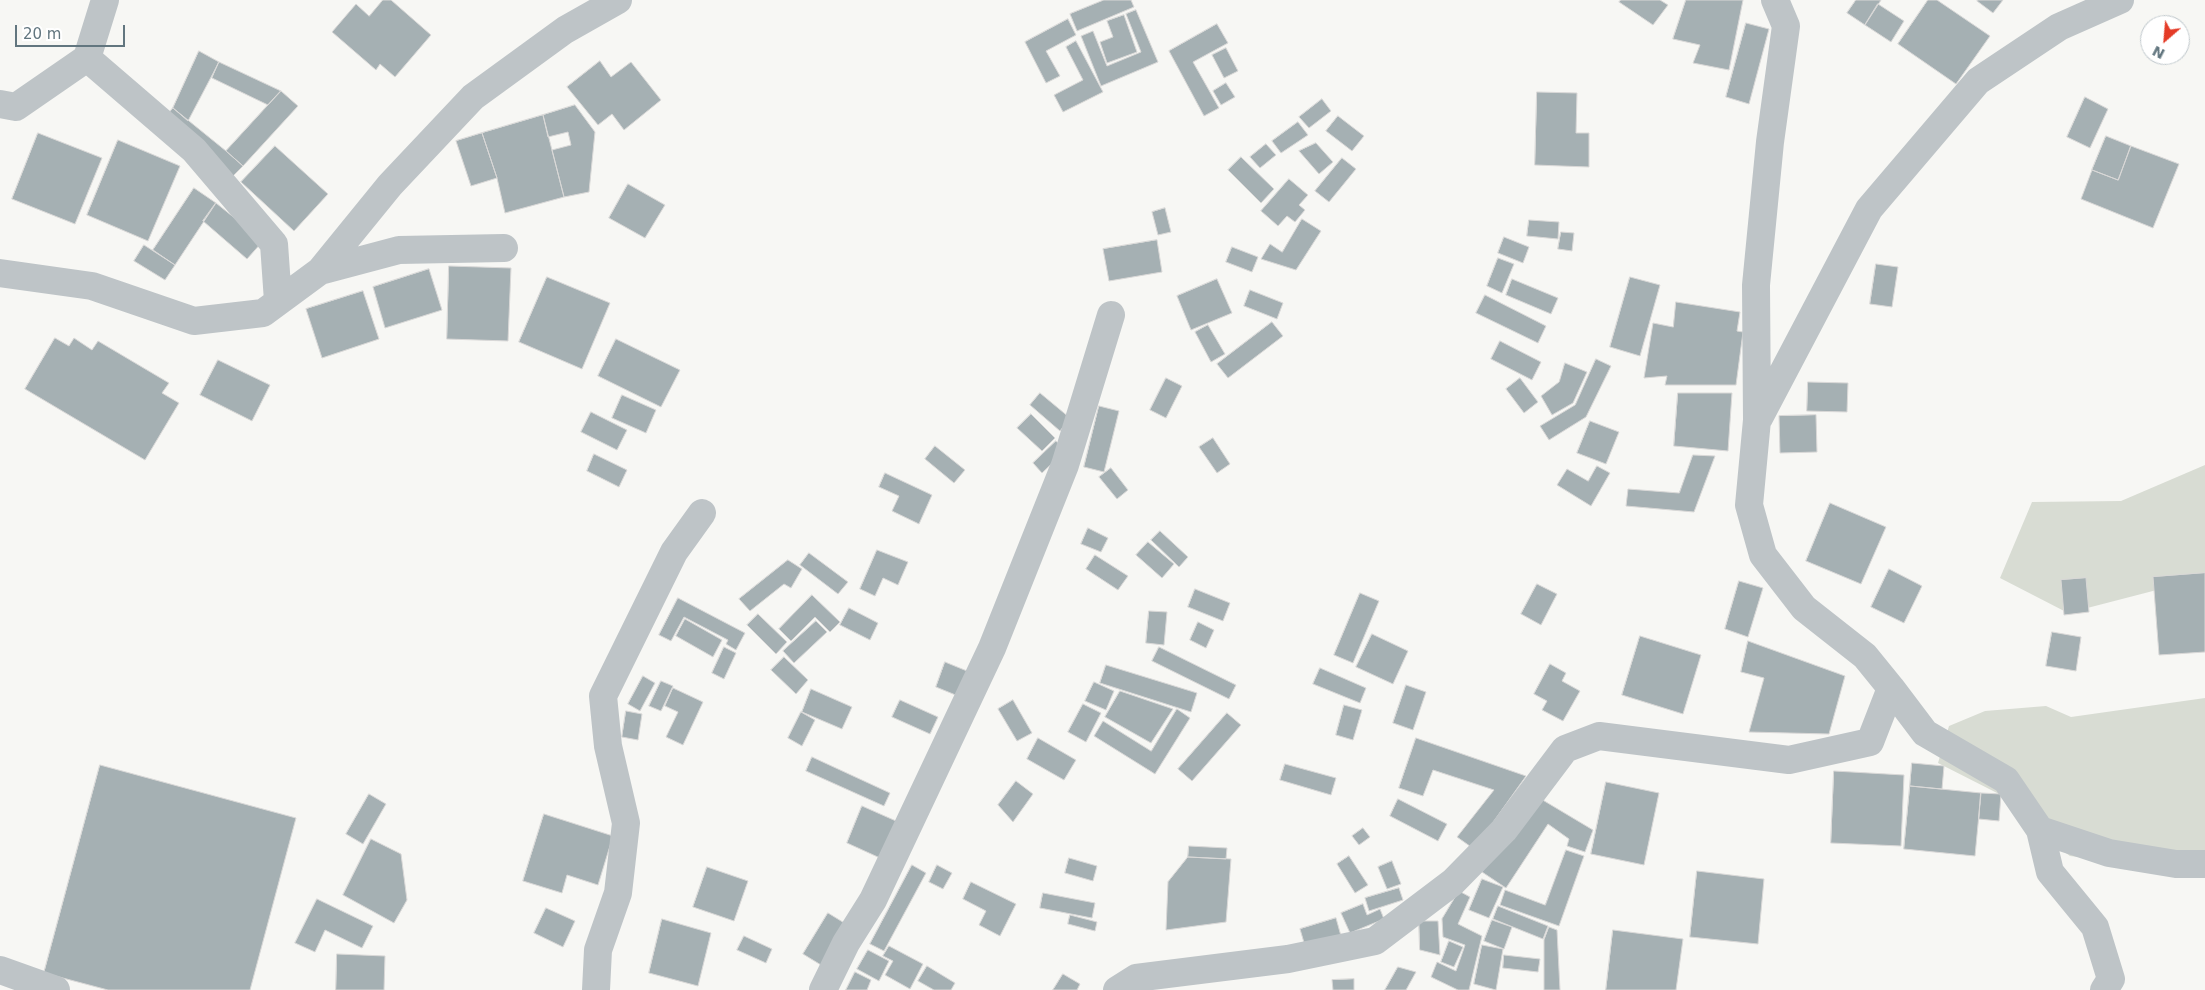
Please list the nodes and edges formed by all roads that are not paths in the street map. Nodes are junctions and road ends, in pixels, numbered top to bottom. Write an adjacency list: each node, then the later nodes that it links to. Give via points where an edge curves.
1 (106, 0): 5 (street)
2 (618, 0): 8 (street, via 565,30 473,97 390,185)
3 (1775, 0): 12 (street, via 1786,26 1770,142 1756,285)
4 (2120, 0): 12 (street, via 2059,27 1978,81 1869,210)
5 (87, 58): 6 (street, via 16,107); 10 (street, via 194,150 274,244)
6 (0, 104)
7 (504, 248): 8 (street, via 399,250)
8 (320, 271): 10 (street)
9 (0, 273): 10 (street, via 92,286 194,321 263,313)
10 (278, 301)
11 (1111, 315): 20 (street, via 1065,465 992,648 873,900)
12 (1758, 420): 14 (street, via 1749,505 1763,556 1804,608 1865,656)
13 (702, 513): 19 (street, via 674,552 603,696 608,746 626,823 618,893 598,950)
14 (1891, 688): 15 (street, via 1925,732 2006,780); 21 (street, via 1870,742 1789,760 1599,736 1565,749 1504,830 1453,882 1375,941 1288,959 1136,978)
15 (2040, 830): 16 (street, via 2110,853 2176,864); 22 (street, via 2050,872 2095,927 2111,979)
16 (2205, 864)
17 (0, 970): 18 (street)
18 (56, 990)
19 (596, 990)
20 (823, 990)
21 (1117, 990)
22 (2104, 990)

